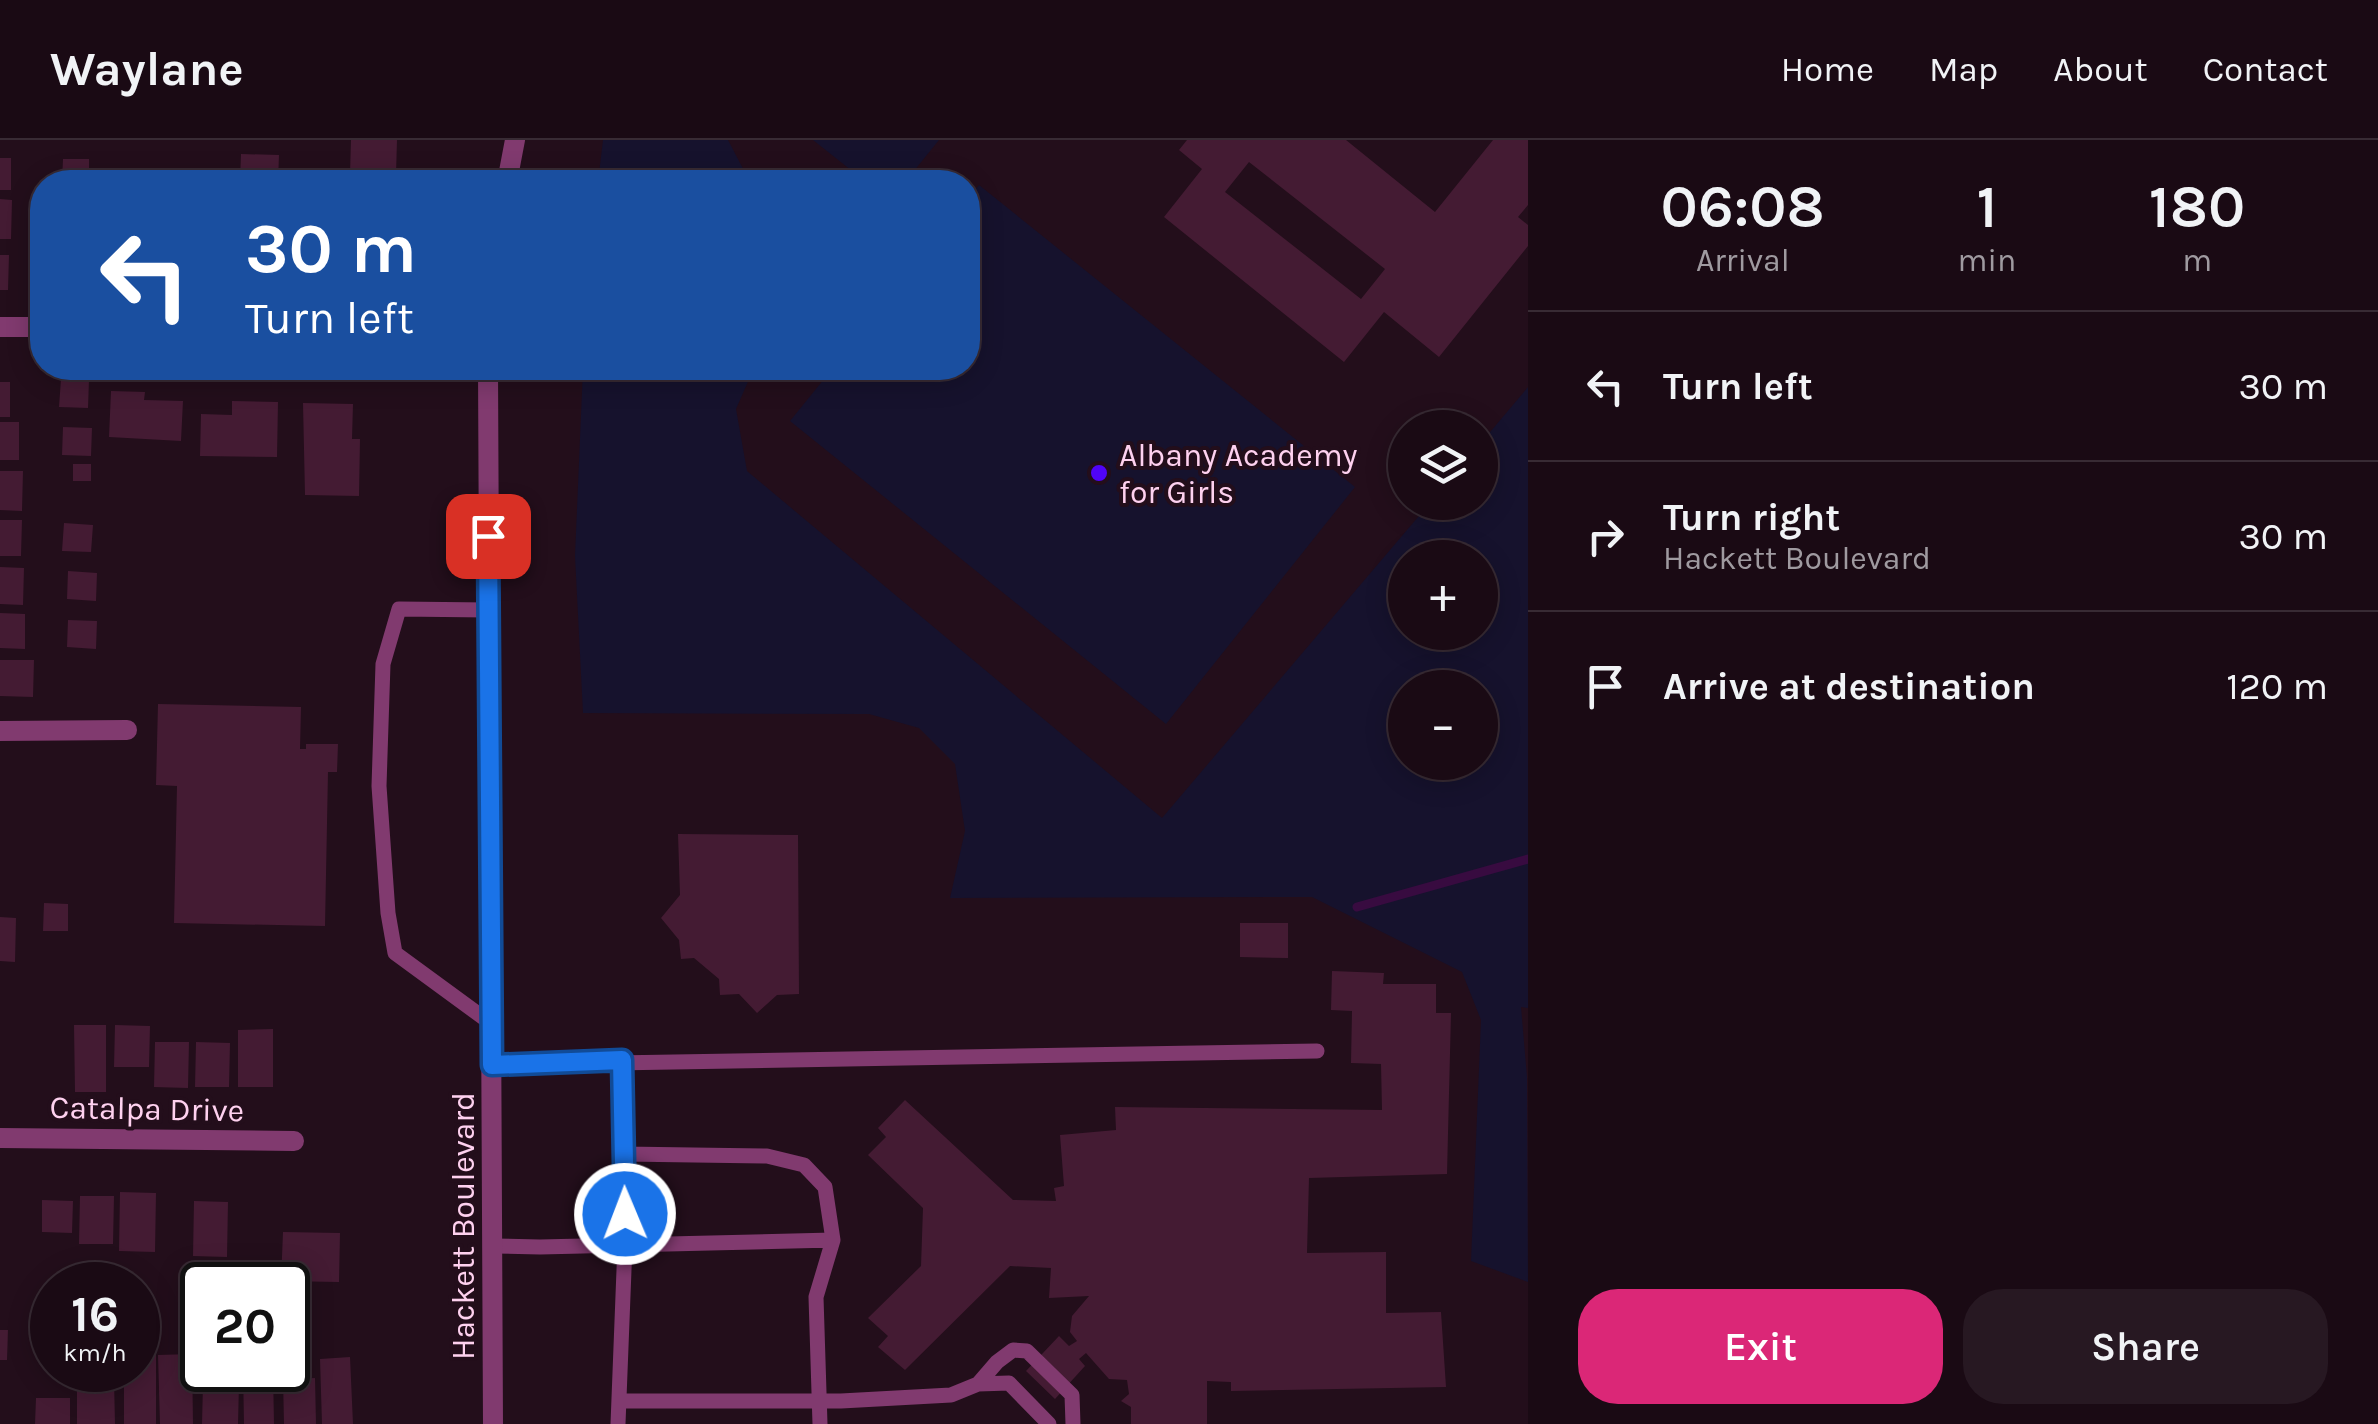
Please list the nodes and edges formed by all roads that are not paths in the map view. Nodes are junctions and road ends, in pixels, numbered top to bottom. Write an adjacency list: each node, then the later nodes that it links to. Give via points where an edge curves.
1 (515, 140): 2 (street)
2 (509, 170)
3 (30, 326): 4 (street)
4 (0, 327)
5 (488, 380): 6 (street, Hackett Boulevard)
6 (488, 610): 9 (street, Hackett Boulevard); 9 (lane, via 399,609 383,664 380,786 394,953)
7 (127, 730): 8 (street)
8 (0, 731)
9 (492, 1024): 12 (street, Hackett Boulevard)
10 (1316, 1050): 11 (lane)
11 (622, 1060): 12 (lane); 15 (lane)
12 (492, 1065): 18 (street, Hackett Boulevard)
13 (0, 1138): 14 (street, Catalpa Drive)
14 (294, 1141)
15 (624, 1154): 16 (lane, via 767,1156 804,1165 825,1187); 17 (lane)
16 (833, 1240): 17 (lane); 20 (lane, via 816,1297)
17 (625, 1244): 18 (lane); 21 (lane)
18 (494, 1246): 22 (street, Hackett Boulevard)
19 (978, 1384): 20 (lane, via 951,1395); 25 (lane, via 1008,1383); 26 (lane, via 1013,1350 1027,1352 1072,1395)
20 (820, 1399): 21 (lane); 24 (lane)
21 (619, 1401): 23 (lane)
22 (493, 1424)
23 (618, 1424)
24 (820, 1424)
25 (1048, 1424)
26 (1073, 1424)

